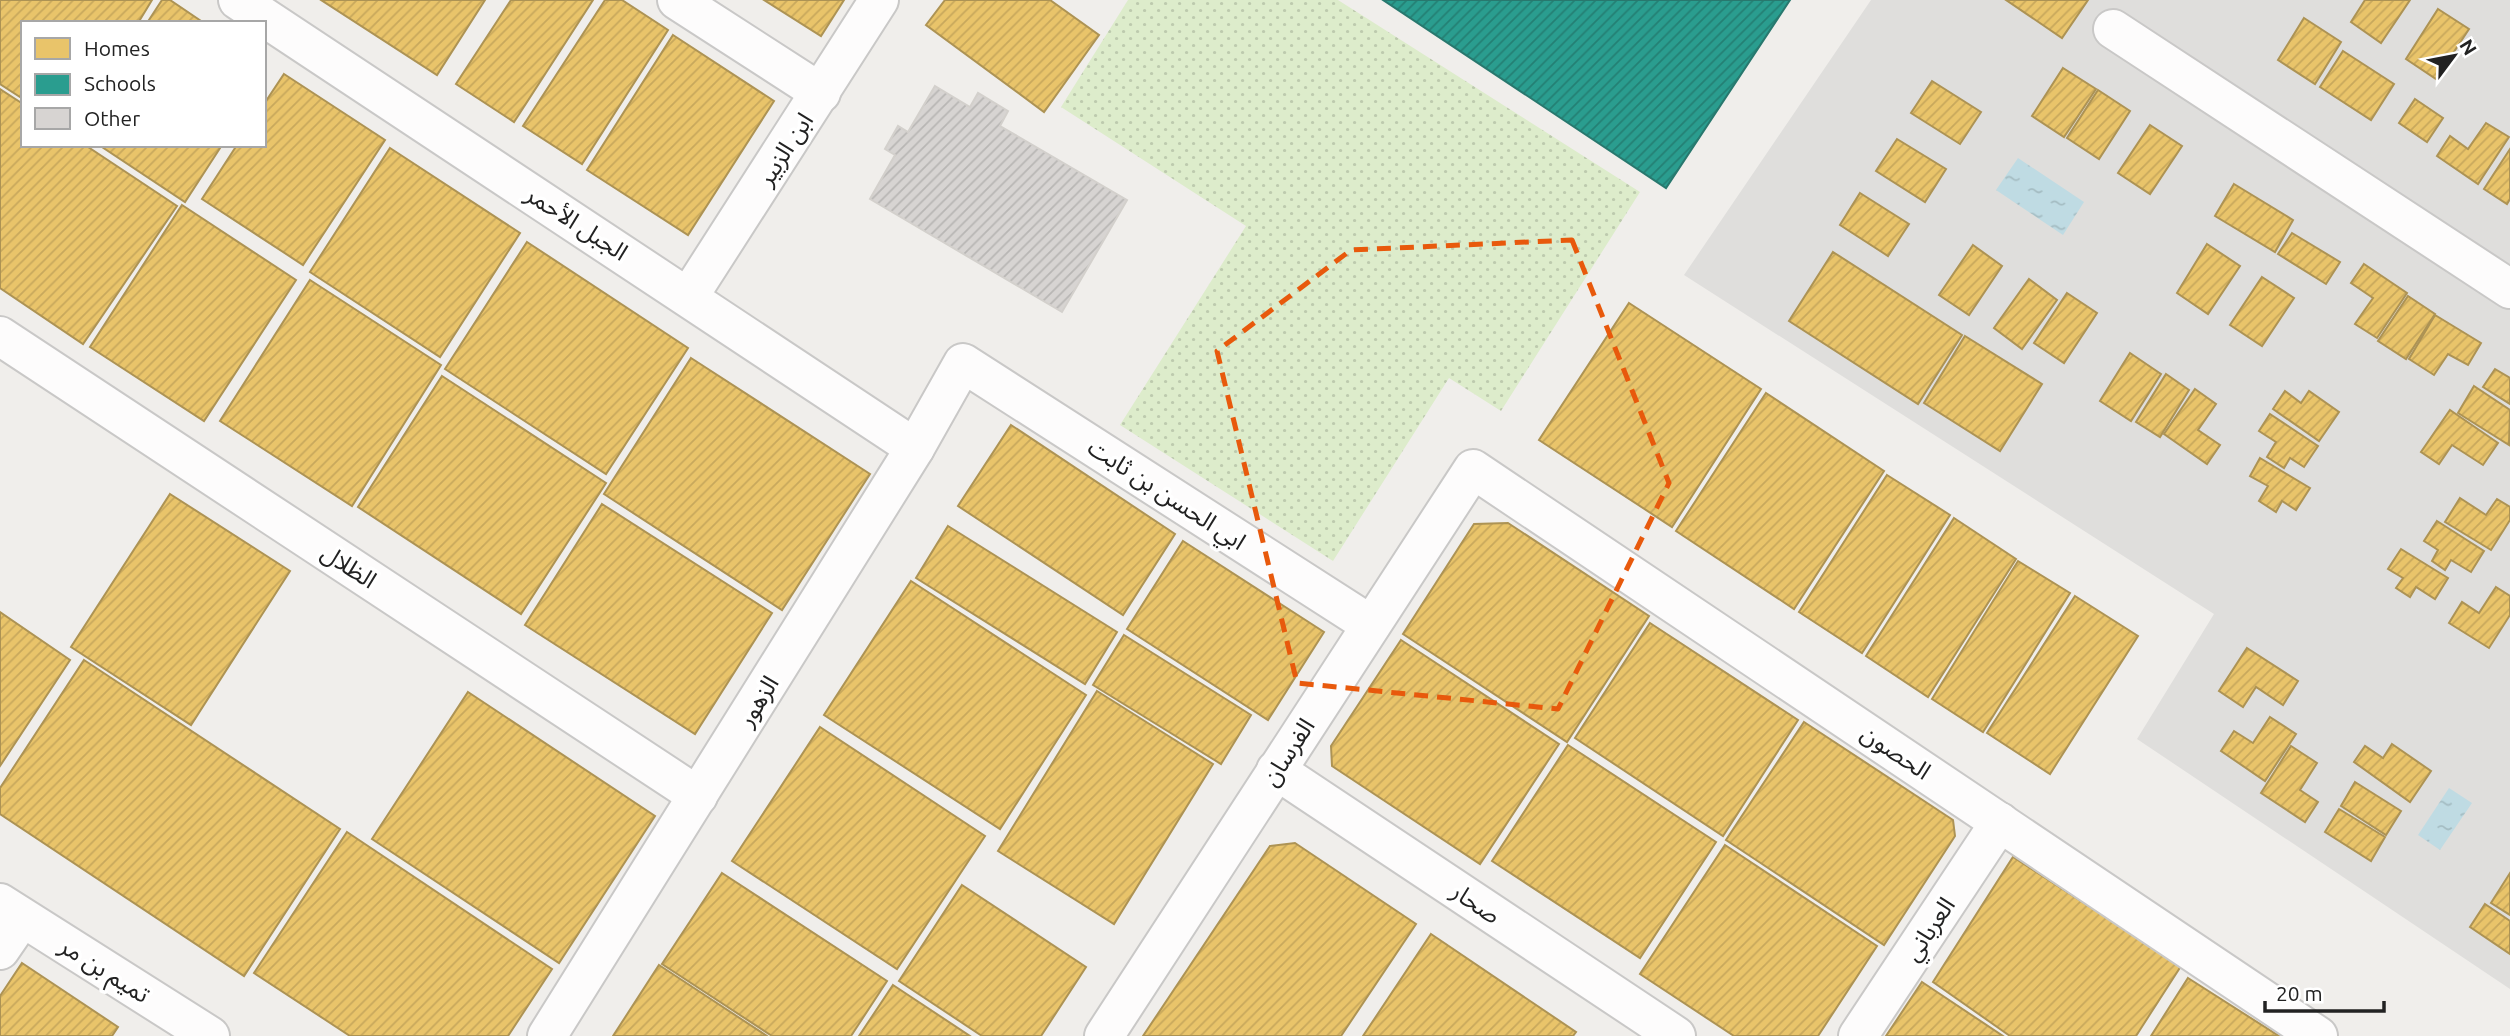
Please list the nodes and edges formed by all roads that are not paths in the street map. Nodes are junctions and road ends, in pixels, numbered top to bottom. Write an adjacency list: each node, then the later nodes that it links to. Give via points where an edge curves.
1 (238, 0): 7 (street, الجبل الأحمر)
2 (677, 0): 5 (street)
3 (880, 0): 5 (street, ابن الزبير)
4 (2113, 29): 6 (street)
5 (821, 93): 7 (street, ابن الزبير)
6 (2510, 289)
7 (689, 296): 10 (street, الجبل الأحمر)
8 (0, 336): 14 (street, الظلال)
9 (963, 363): 10 (street, الزهور); 12 (street, ابي الحسن بن ثابت)
10 (915, 448): 14 (street, الزهور)
11 (1473, 469): 12 (street, الفرسان); 15 (street, الحصون)
12 (1371, 625): 13 (street, الفرسان)
13 (1276, 770): 20 (street, الفرسان); 21 (street, صحار)
14 (698, 796): 19 (street, الزهور)
15 (2000, 822): 22 (street, العرباني); 23 (street, الحصون)
16 (11, 911): 17 (street); 18 (street, تميم بن مر)
17 (0, 950)
18 (210, 1036)
19 (547, 1036)
20 (1104, 1036)
21 (1676, 1036)
22 (1858, 1036)
23 (2318, 1036)

